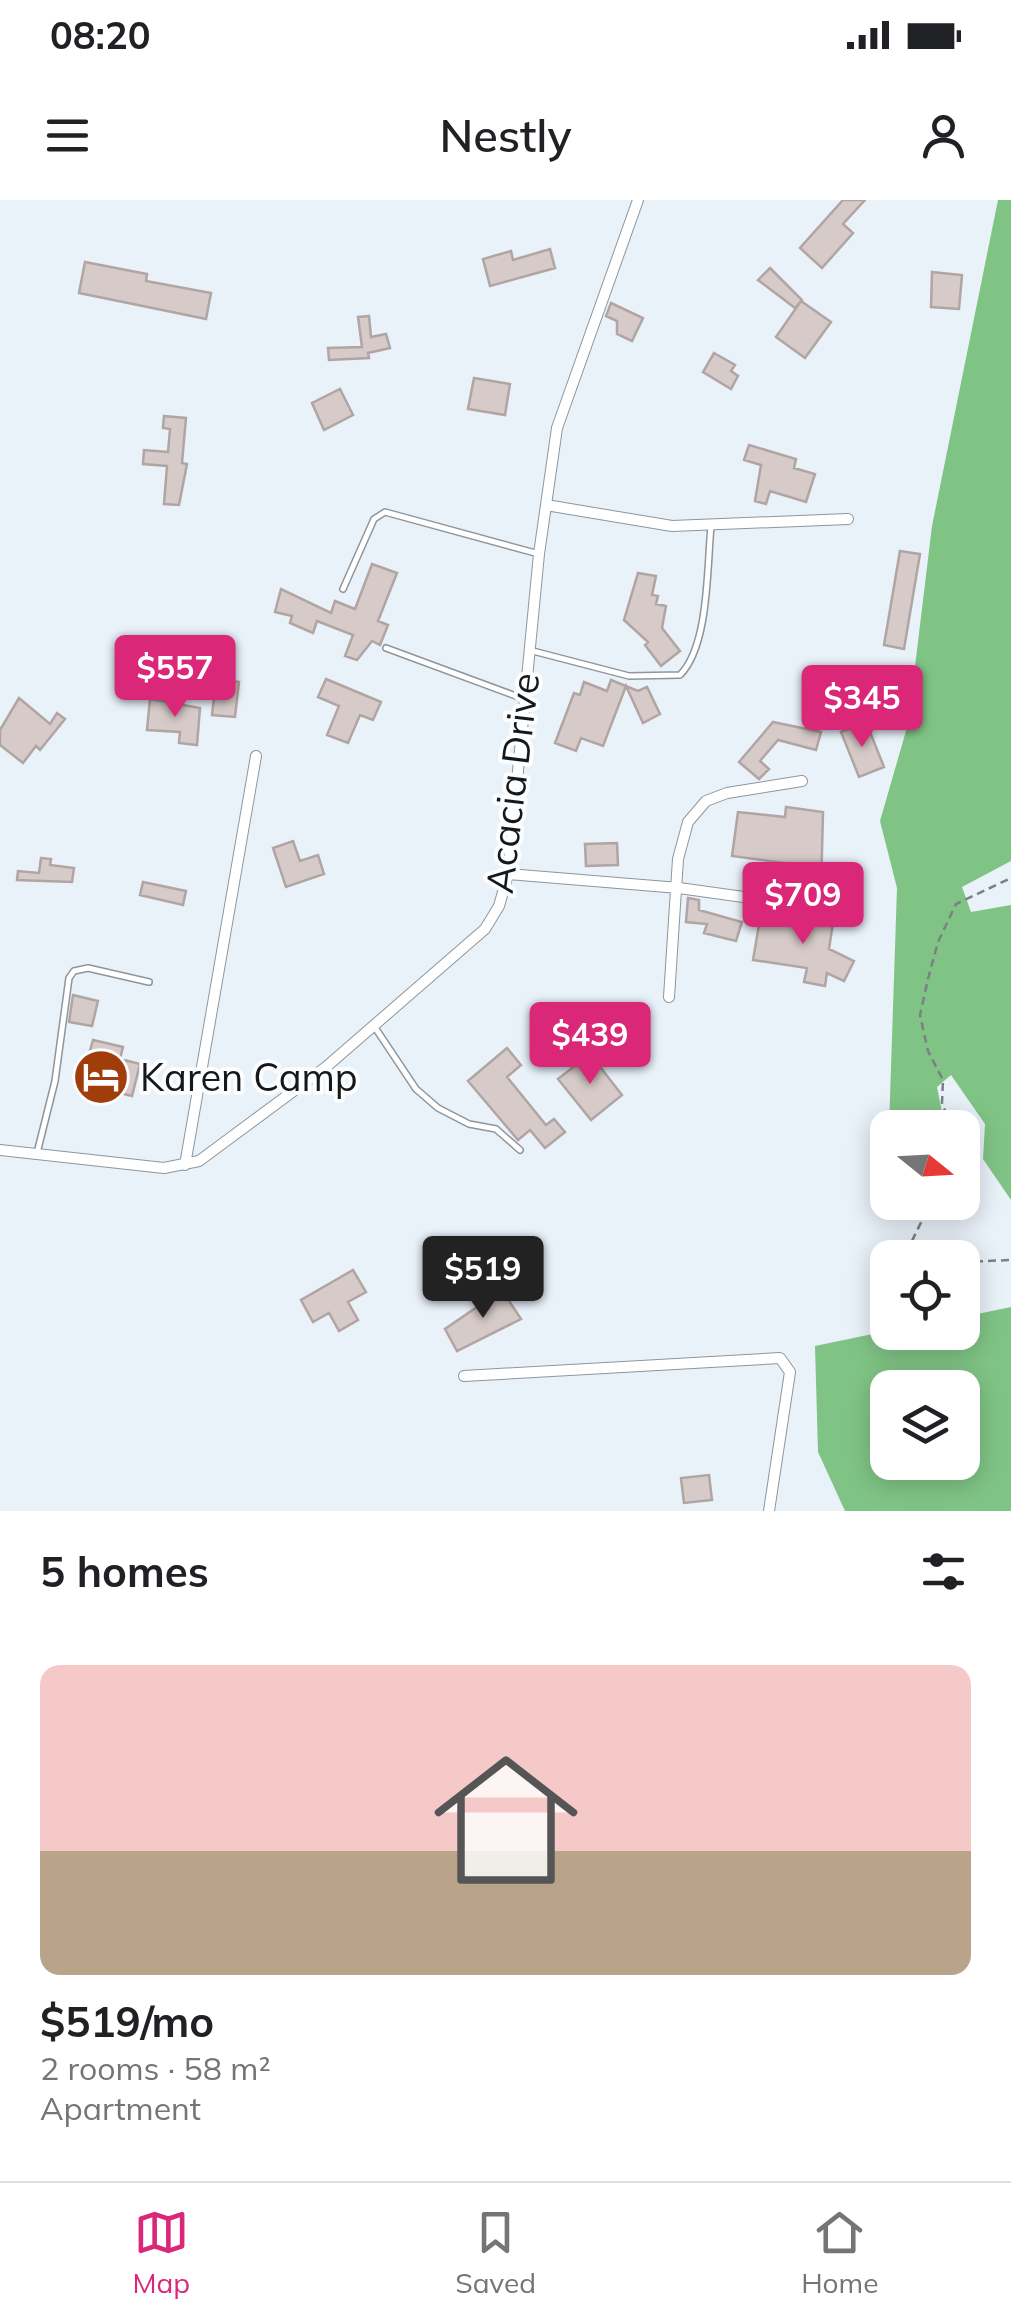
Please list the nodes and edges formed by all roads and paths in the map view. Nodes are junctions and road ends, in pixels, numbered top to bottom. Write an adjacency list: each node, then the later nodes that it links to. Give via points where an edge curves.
1 (638, 200): 2 (street, Acacia Drive, via 557,428)
2 (546, 504): 4 (street, via 672,526); 5 (street, Acacia Drive)
3 (848, 520): 4 (street)
4 (711, 526): 8 (lane, via 699,638 693,662 680,676 629,676)
5 (539, 554): 6 (lane, via 384,512 364,538); 8 (street, Acacia Drive)
6 (343, 590)
7 (386, 648): 9 (lane)
8 (529, 650): 9 (street, Acacia Drive)
9 (524, 699): 12 (street, Acacia Drive)
10 (256, 756): 23 (street)
11 (802, 781): 14 (street, via 706,802 682,835)
12 (508, 874): 14 (street); 18 (street, Acacia Drive, via 485,929)
13 (1011, 878): 19 (path, via 956,904 938,942 920,1015 944,1080)
14 (679, 888): 15 (street); 17 (street)
15 (800, 905)
16 (149, 982): 22 (lane, via 88,968 69,978)
17 (668, 997)
18 (374, 1026): 21 (lane, via 416,1089 438,1108 496,1129); 23 (street, Acacia Drive, via 213,1154)
19 (945, 1110)
20 (0, 1150): 22 (street, Acacia Drive)
21 (520, 1150)
22 (37, 1153): 23 (street, Acacia Drive, via 106,1164)
23 (186, 1165)
24 (1011, 1260): 25 (path)
25 (980, 1261)
26 (464, 1376): 27 (street, via 780,1358 790,1372)
27 (769, 1511)

